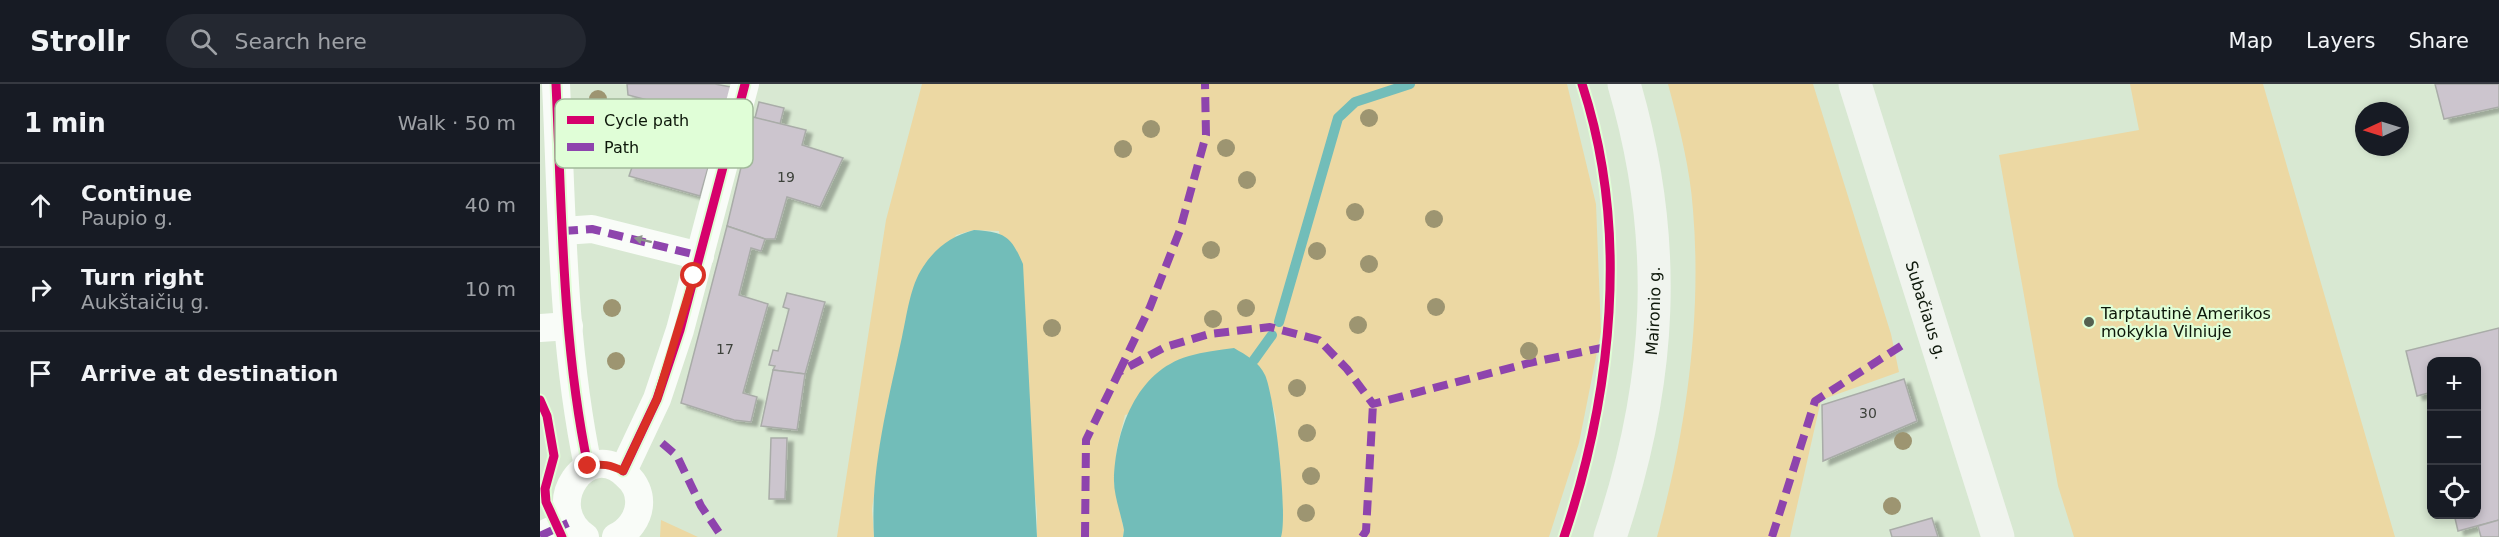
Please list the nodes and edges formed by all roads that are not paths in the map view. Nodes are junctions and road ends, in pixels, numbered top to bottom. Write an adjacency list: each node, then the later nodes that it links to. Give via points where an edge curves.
1 (556, 84): 5 (street)
2 (745, 84): 6 (street)
3 (1624, 84): 18 (main road, Maironio g., via 1650,197 1656,254 1655,313 1650,378 1636,449)
4 (1855, 84): 19 (main road, Subačiaus g.)
5 (557, 99)
6 (741, 99)
7 (560, 168): 9 (street)
8 (723, 168): 10 (street)
9 (563, 231): 10 (street, one-way to 9, via 592,229); 11 (street)
10 (700, 256): 14 (street, via 657,399)
11 (569, 326): 12 (street); 13 (street, via 578,421)
12 (540, 328)
13 (588, 466): 14 (street, via 612,465); 15 (street, via 566,485 562,504)
14 (623, 471): 17 (street, via 632,480 639,503 630,526)
15 (576, 530): 16 (street)
16 (540, 536)
17 (616, 537)
18 (1610, 537)
19 (1998, 537)

